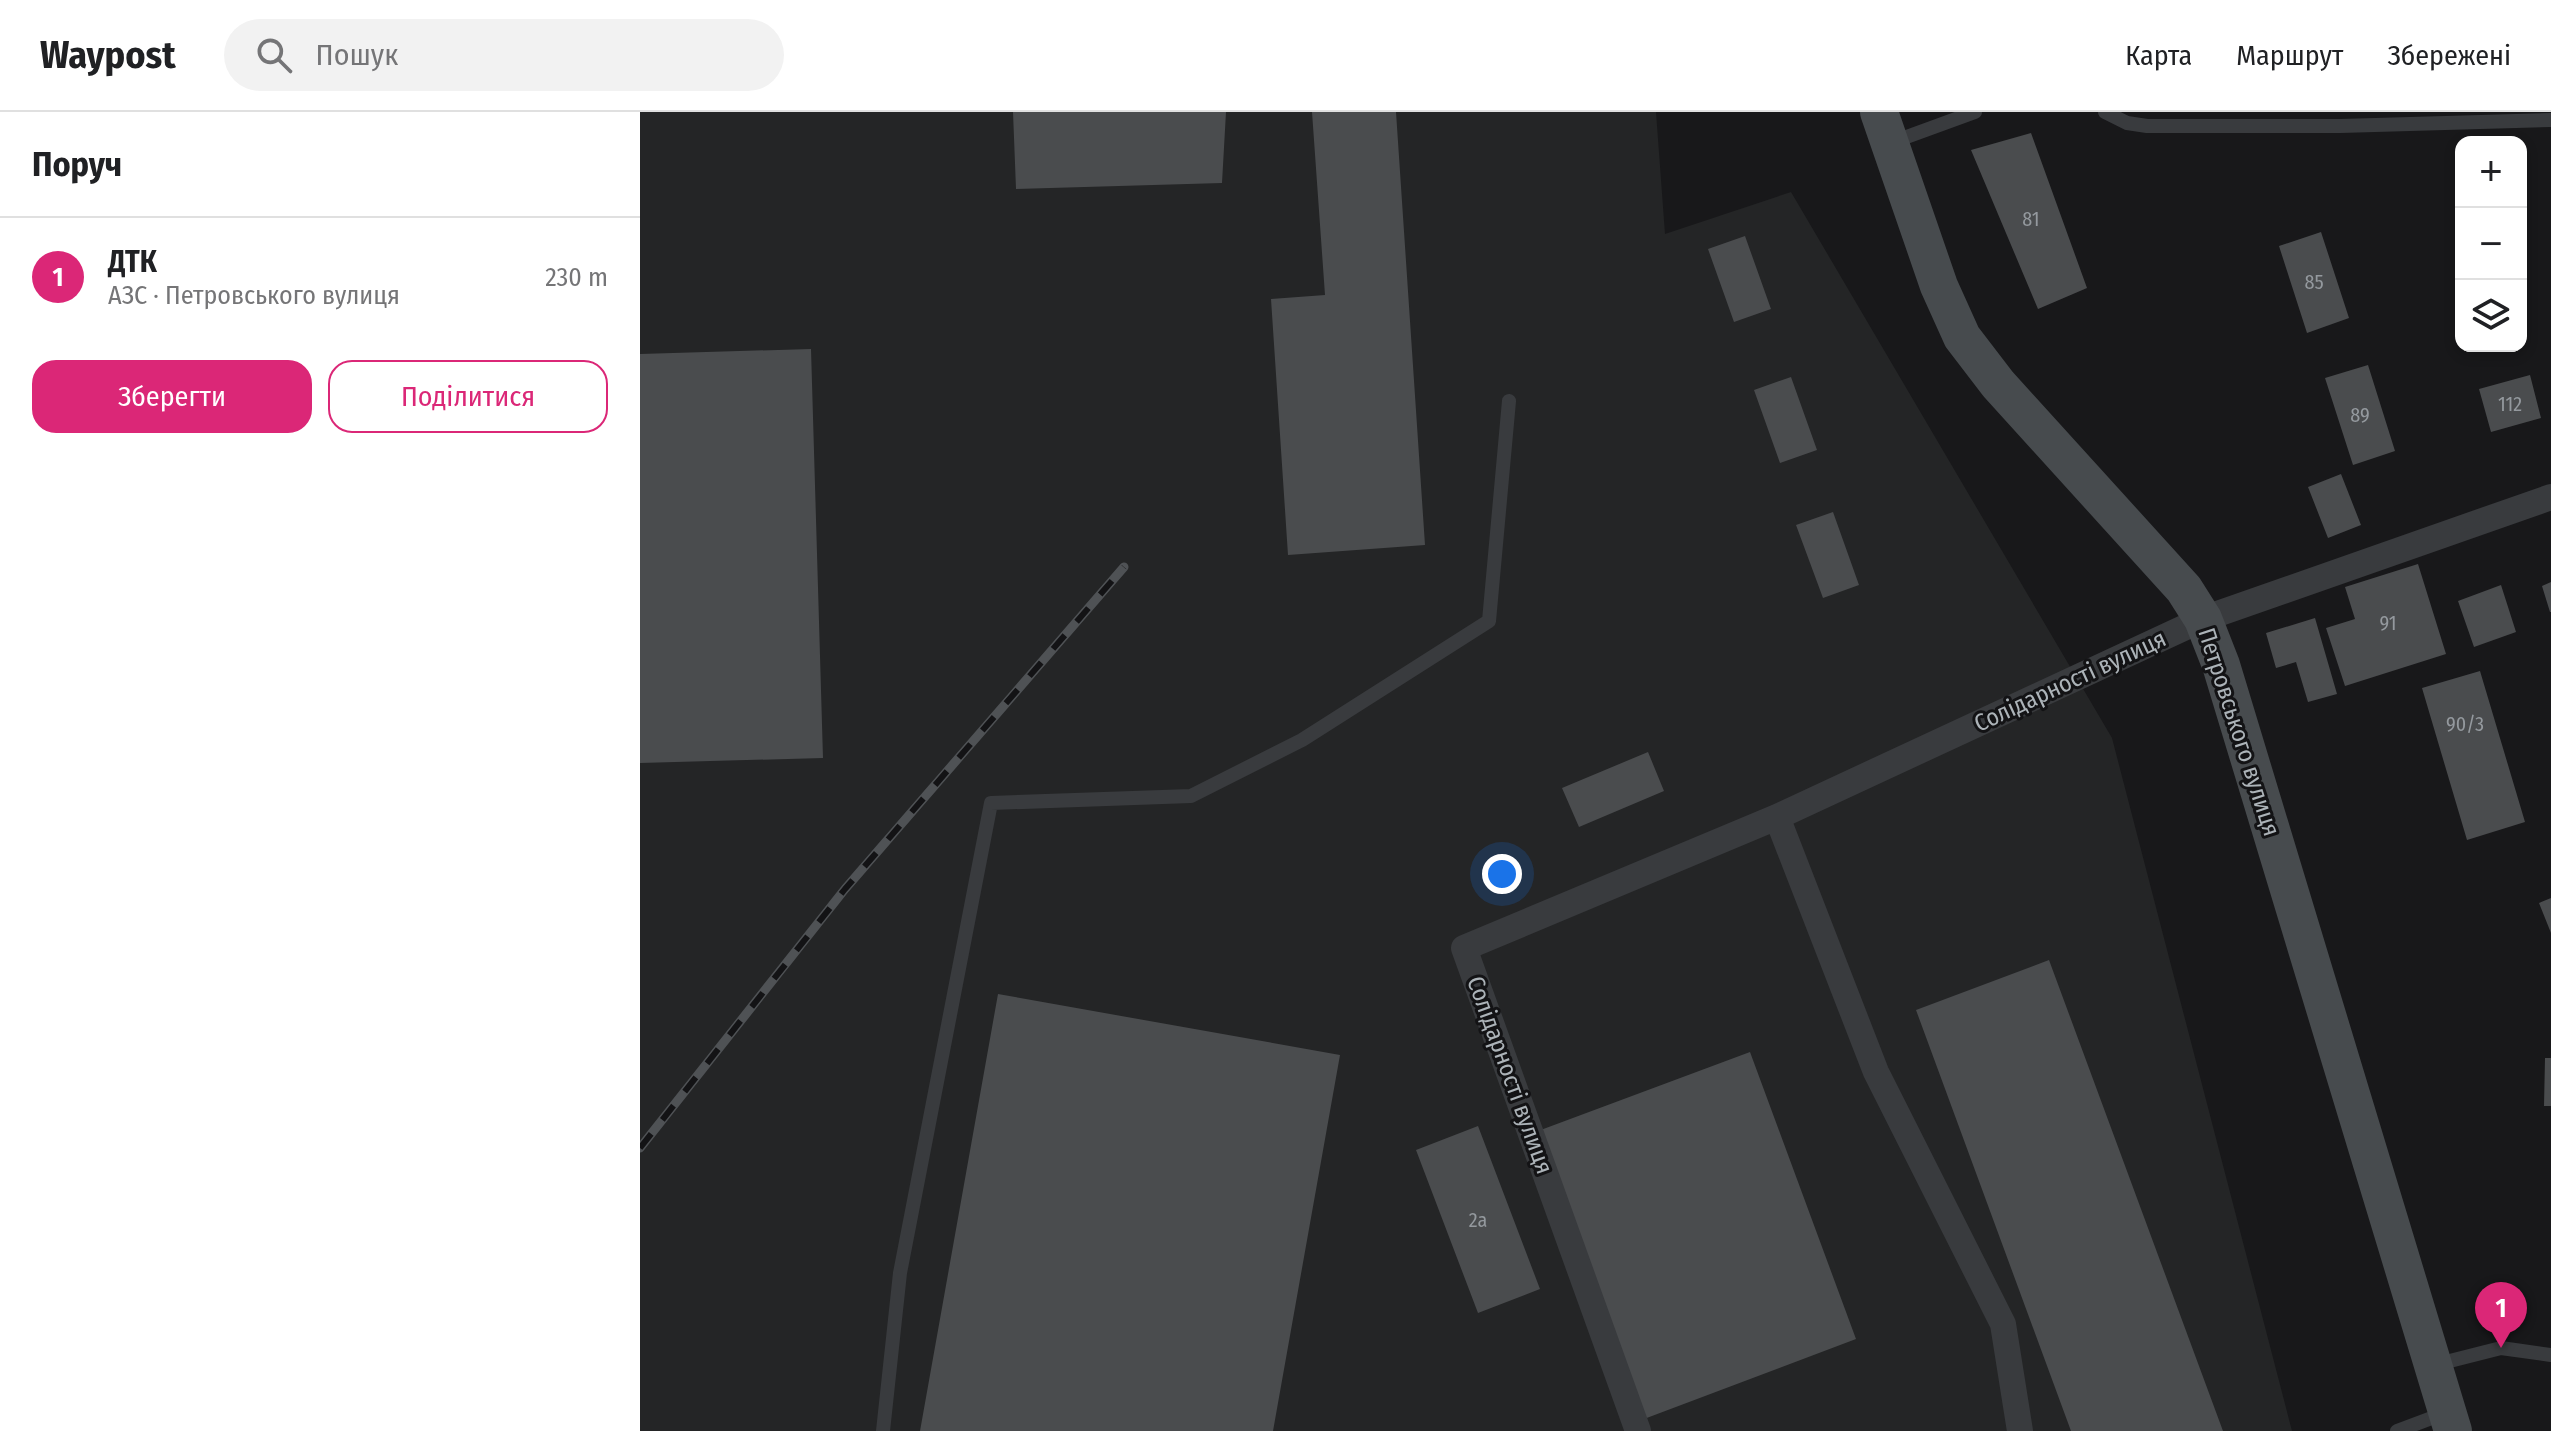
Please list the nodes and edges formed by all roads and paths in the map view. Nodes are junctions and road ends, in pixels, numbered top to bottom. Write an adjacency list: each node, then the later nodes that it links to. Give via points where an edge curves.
1 (1975, 112): 4 (lane)
2 (2105, 112): 3 (lane, via 2147,126)
3 (2551, 120)
4 (1885, 128): 7 (main road, Петровського вулиця, via 1962,337 2184,589)
5 (1509, 401): 12 (lane, via 1489,621 1302,740 1191,796 991,803 900,1273)
6 (2551, 497): 7 (street, Солідарності вулиця)
7 (2203, 619): 8 (street, Солідарності вулиця); 10 (main road, Петровського вулиця)
8 (1777, 817): 13 (street, Солідарності вулиця, via 1464,948); 14 (street, via 1876,1072 2003,1324)
9 (2551, 1355): 10 (lane, via 2501,1348)
10 (2432, 1365): 11 (main road, Петровського вулиця)
11 (2450, 1422): 15 (lane)
12 (883, 1431)
13 (1638, 1431)
14 (2020, 1431)
15 (2397, 1431)

